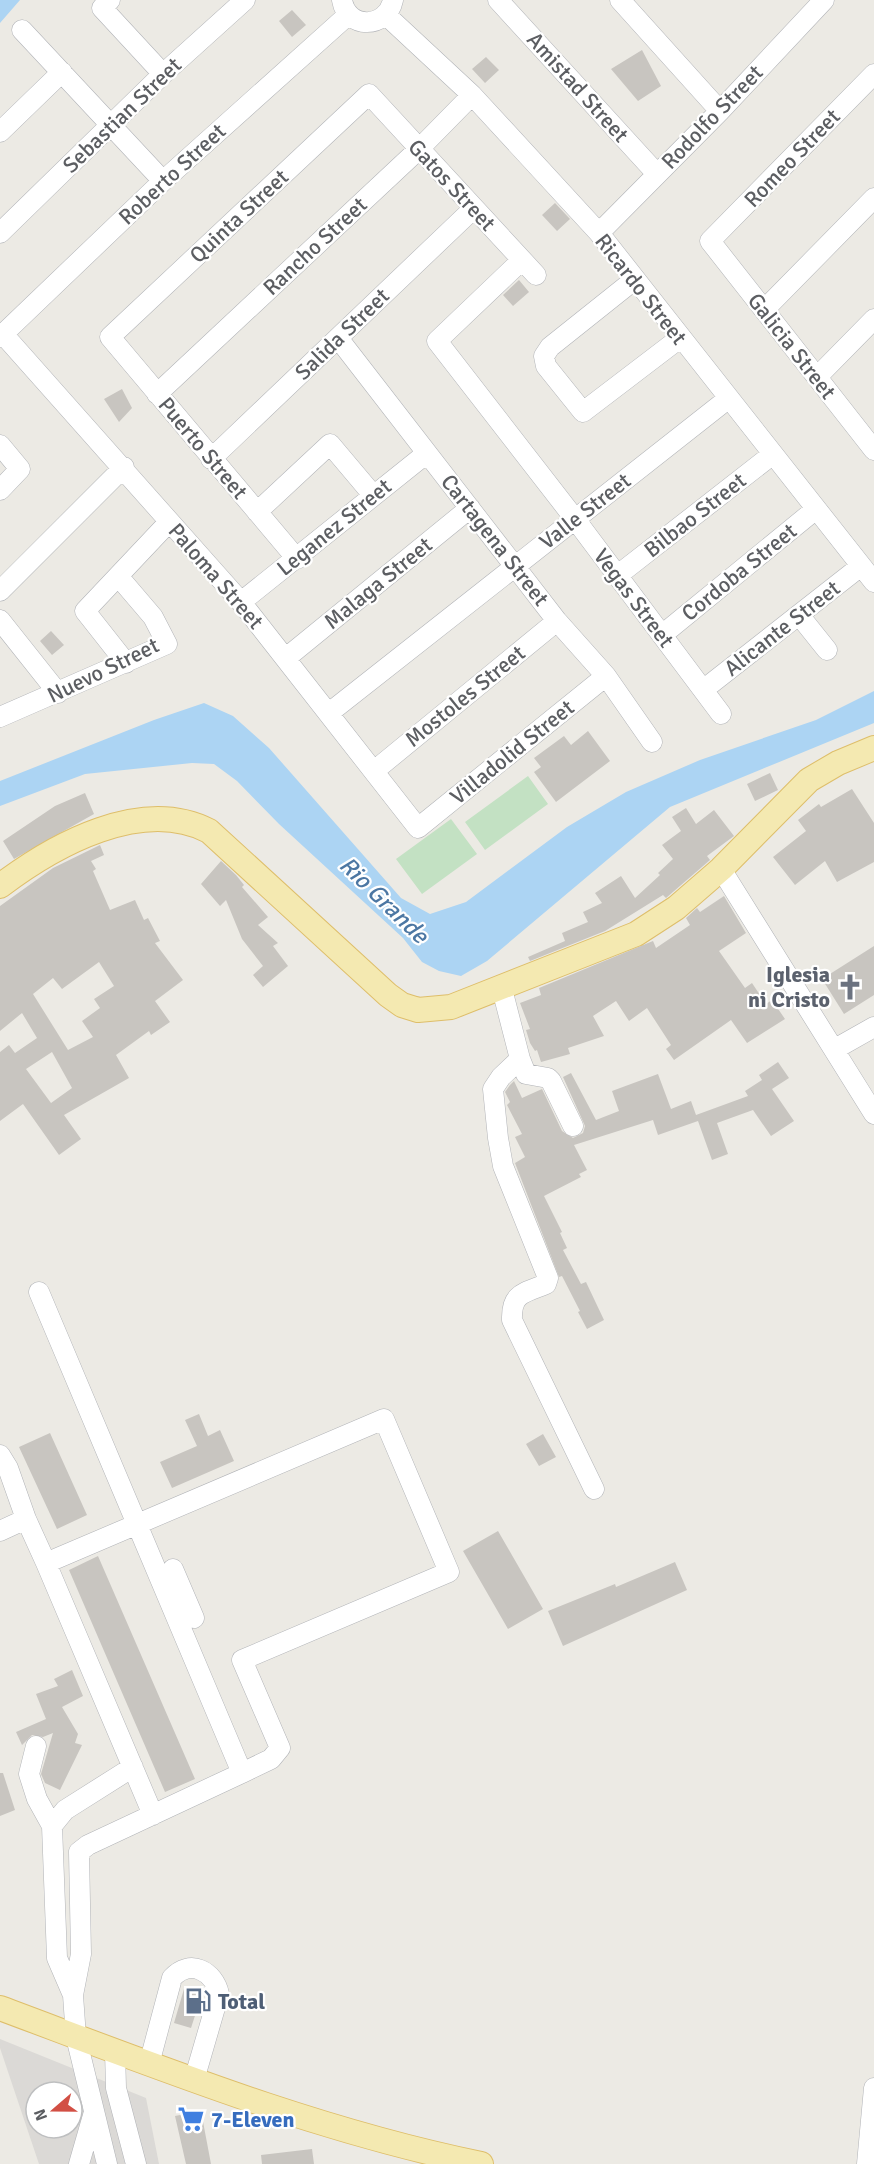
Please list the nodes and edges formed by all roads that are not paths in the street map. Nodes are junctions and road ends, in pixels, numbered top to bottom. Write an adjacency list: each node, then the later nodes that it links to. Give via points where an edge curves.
1 (110, 0): 11 (street, via 102,8)
2 (245, 0): 11 (street, Sebastian Street)
3 (498, 0): 18 (street, Amistad Street)
4 (824, 0): 14 (street, Rodolfo Street)
5 (619, 1): 14 (street)
6 (345, 7): 7 (street, via 363,22 371,23); 19 (street, Roberto Street)
7 (389, 8): 13 (street, Ricardo Street)
8 (22, 30): 9 (street)
9 (62, 72): 15 (street); 16 (street)
10 (874, 74): 24 (street, Romeo Street)
11 (163, 75): 15 (street, Sebastian Street)
12 (369, 94): 17 (street, Gatos Street); 31 (street, Quinta Street)
13 (472, 95): 17 (street, Rancho Street); 23 (street, Ricardo Street)
14 (720, 111): 18 (street, Rodolfo Street)
15 (113, 125): 19 (street); 22 (street, Sebastian Street)
16 (0, 132)
17 (419, 149): 21 (street, Gatos Street); 35 (street, Rancho Street)
18 (657, 174): 23 (street, Rodolfo Street)
19 (163, 181): 30 (street, Roberto Street)
20 (874, 198): 28 (street)
21 (473, 208): 25 (street, Gatos Street); 32 (street, Salida Street)
22 (0, 232)
23 (599, 233): 27 (street, Ricardo Street)
24 (710, 241): 28 (street, Galicia Street)
25 (522, 260): 26 (street, Gatos Street); 48 (street, Vegas Street, via 437,341)
26 (536, 275)
27 (634, 280): 33 (street, Ricardo Street); 33 (street, via 550,347 544,356 546,366 583,412)
28 (764, 310): 34 (street, Galicia Street)
29 (874, 319): 34 (street)
30 (2, 335): 42 (street, Paloma Street)
31 (110, 337): 35 (street, Puerto Street)
32 (338, 338): 39 (street, Cartagena Street); 41 (street, Salida Street)
33 (680, 338): 36 (street, Ricardo Street)
34 (817, 377): 37 (street, Galicia Street)
35 (157, 394): 41 (street, Puerto Street)
36 (729, 398): 40 (street, Ricardo Street); 48 (street, Valle Street)
37 (872, 444)
38 (0, 445): 43 (street, via 20,469)
39 (427, 453): 44 (street, Leganez Street); 45 (street, Cartagena Street)
40 (773, 454): 46 (street, Ricardo Street); 53 (street, Bilbao Street)
41 (211, 459): 47 (street, Puerto Street)
42 (124, 467): 49 (street, Paloma Street); 56 (street)
43 (0, 490)
44 (373, 495): 47 (street, via 330,444); 50 (street, Leganez Street)
45 (470, 508): 52 (street, Cartagena Street); 63 (street, Malaga Street)
46 (816, 510): 51 (street, Ricardo Street); 61 (street, Cordoba Street)
47 (257, 512): 50 (street, Puerto Street)
48 (575, 519): 52 (street, Valle Street); 53 (street, Vegas Street)
49 (170, 522): 54 (street); 57 (street, Paloma Street)
50 (297, 559): 57 (street, Leganez Street)
51 (861, 566): 55 (street, Ricardo Street); 58 (street, Alicante Street)
52 (515, 567): 60 (street, Cartagena Street); 68 (street, Valle Street)
53 (618, 575): 61 (street, Vegas Street)
54 (118, 576): 64 (street, via 85,611); 64 (street, Nuevo Street, via 153,617 167,644)
55 (874, 582)
56 (0, 591)
57 (241, 602): 63 (street, Paloma Street)
58 (799, 615): 62 (street); 66 (street, Alicante Street)
59 (0, 620): 67 (street)
60 (557, 621): 65 (street, Cartagena Street); 73 (street, Mostoles Street)
61 (662, 635): 66 (street, Vegas Street)
62 (827, 650)
63 (286, 658): 68 (street, Paloma Street)
64 (126, 663): 67 (street, Nuevo Street)
65 (606, 676): 71 (street, Cartagena Street); 74 (street, Villadolid Street)
66 (703, 690): 69 (street, Vegas Street)
67 (58, 693): 70 (street, Nuevo Street)
68 (329, 713): 73 (street, Paloma Street)
69 (721, 714)
70 (0, 717)
71 (652, 742)
72 (874, 748): 75 (main road, via 808,780)
73 (374, 771): 74 (street, Paloma Street)
74 (418, 828)
75 (721, 869): 77 (main road, via 676,908 636,933); 79 (street)
76 (0, 886): 77 (main road, via 45,855 98,829 146,821 185,820 209,831 402,1005 418,1010 442,1008)
77 (502, 989): 80 (street)
78 (874, 1027): 79 (street)
79 (835, 1049): 81 (street)
80 (520, 1059): 82 (street, via 526,1074 551,1081); 85 (street, via 493,1089 498,1138 503,1166 548,1278 546,1284 519,1296 512,1305 512,1320)
81 (874, 1114)
82 (573, 1126)
83 (39, 1292): 87 (street)
84 (0, 1455): 86 (street)
85 (594, 1489)
86 (26, 1519): 88 (street); 89 (street)
87 (137, 1524): 89 (street); 94 (street); 94 (street, via 384,1419 449,1572 242,1660 280,1748 271,1759)
88 (0, 1531)
89 (46, 1563): 93 (street)
90 (173, 1569): 91 (street)
91 (194, 1618)
92 (36, 1746): 96 (street, via 29,1774)
93 (133, 1767): 95 (street); 96 (street, via 65,1810)
94 (242, 1773): 95 (street)
95 (153, 1815): 97 (street, via 79,1852 81,1954)
96 (52, 1826): 97 (street, via 57,1958)
97 (73, 1995): 99 (street)
98 (0, 2008): 99 (main road)
99 (81, 2039): 100 (main road); 104 (street); 107 (street, via 92,2097)
100 (115, 2051): 101 (main road); 108 (street, via 116,2088)
101 (149, 2064): 102 (main road); 102 (street, via 172,1978 188,1967 210,1974 219,1994)
102 (194, 2080): 109 (main road, via 343,2129)
103 (874, 2088): 110 (street)
104 (94, 2112): 105 (street); 106 (street)
105 (79, 2164)
106 (107, 2164)
107 (119, 2164)
108 (135, 2164)
109 (481, 2164)
110 (867, 2164)

